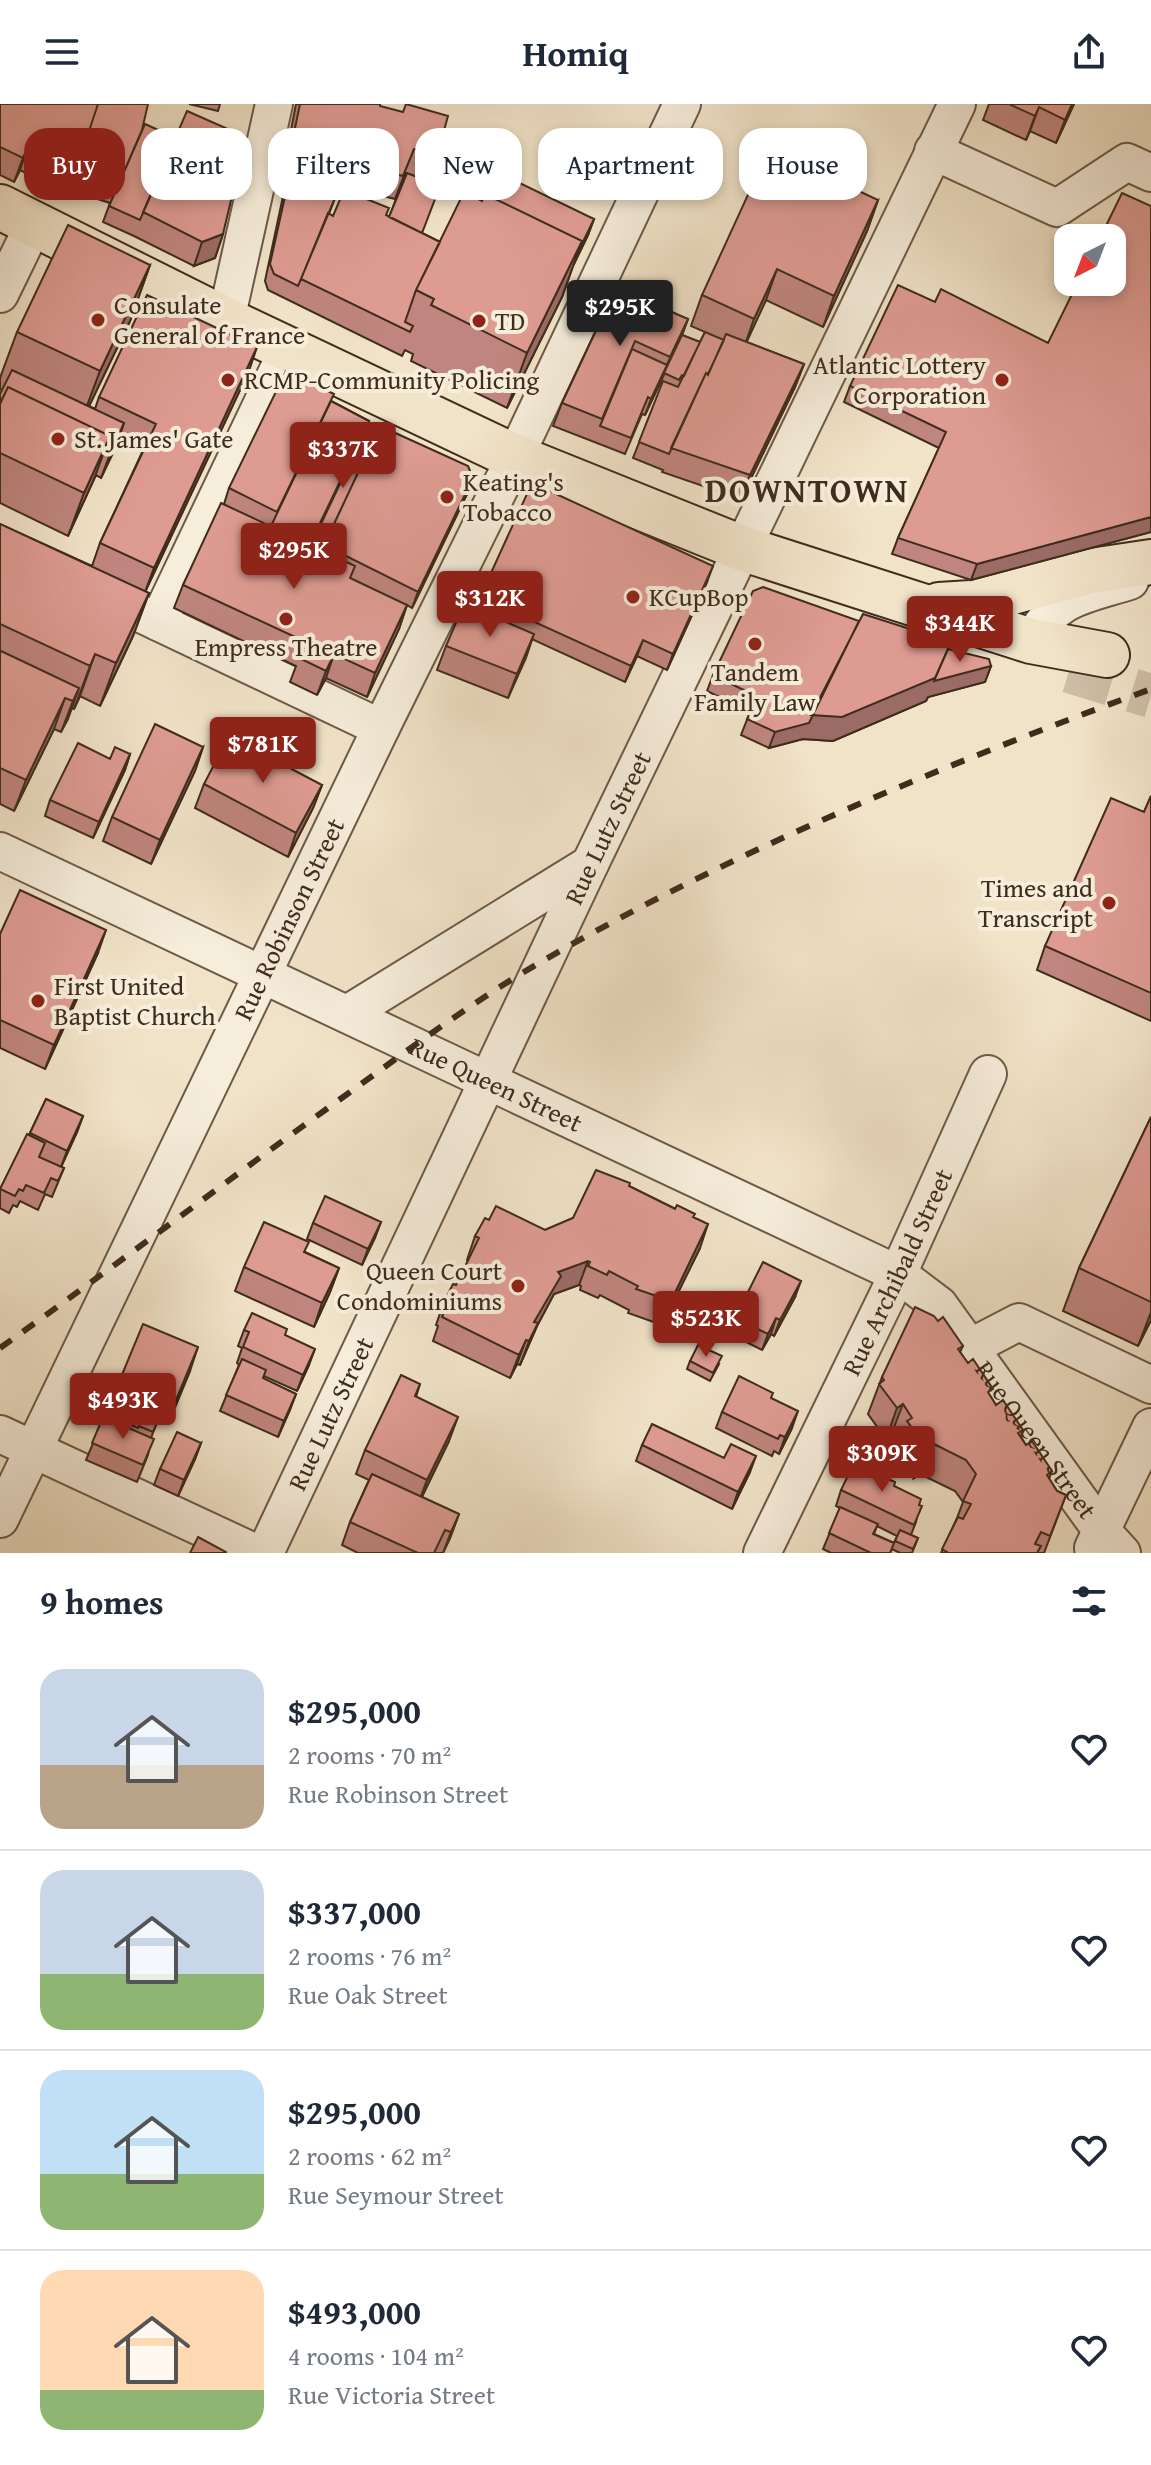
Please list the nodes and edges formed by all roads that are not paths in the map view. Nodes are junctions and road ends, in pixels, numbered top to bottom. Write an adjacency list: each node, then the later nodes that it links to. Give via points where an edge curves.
1 (274, 104): 8 (street)
2 (682, 104): 10 (street, Rue Robinson Street)
3 (957, 104): 4 (street, Rue Lutz Street)
4 (933, 151): 5 (street, via 1057,208 1127,162); 11 (street, Rue Lutz Street)
5 (1151, 173)
6 (17, 216): 7 (street); 8 (main road)
7 (0, 294)
8 (226, 320): 9 (main road)
9 (288, 349): 10 (main road); 16 (street)
10 (515, 457): 11 (main road); 19 (street, Rue Robinson Street)
11 (744, 549): 15 (main road); 21 (street, Rue Lutz Street)
12 (1151, 562): 15 (main road, via 1091,571 971,603)
13 (1151, 575): 17 (street, via 1069,600 1052,611)
14 (72, 581): 16 (street)
15 (909, 601): 17 (main road)
16 (158, 622): 19 (street)
17 (1031, 641): 18 (main road)
18 (1088, 663)
19 (381, 728): 22 (street, Rue Robinson Street)
20 (0, 851): 22 (street, Rue Queen Street)
21 (590, 864): 23 (street); 25 (street, Rue Lutz Street)
22 (262, 974): 23 (street, Rue Queen Street); 31 (street, Rue Robinson Street)
23 (347, 1014): 25 (street, Rue Queen Street)
24 (988, 1074): 26 (street, Rue Archibald Street)
25 (489, 1080): 26 (street, Rue Queen Street); 35 (street, Rue Lutz Street)
26 (898, 1274): 27 (street, Rue Queen Street, via 939,1305); 36 (street, Rue Archibald Street)
27 (969, 1348): 28 (street, Rue Queen Street, via 1019,1322); 33 (street, Rue Queen Street)
28 (1151, 1385)
29 (1151, 1427): 33 (street)
30 (0, 1434): 31 (street)
31 (34, 1449): 32 (street, Rue Robinson Street); 34 (street)
32 (0, 1519)
33 (1105, 1545)
34 (256, 1553)
35 (265, 1553)
36 (762, 1553)

